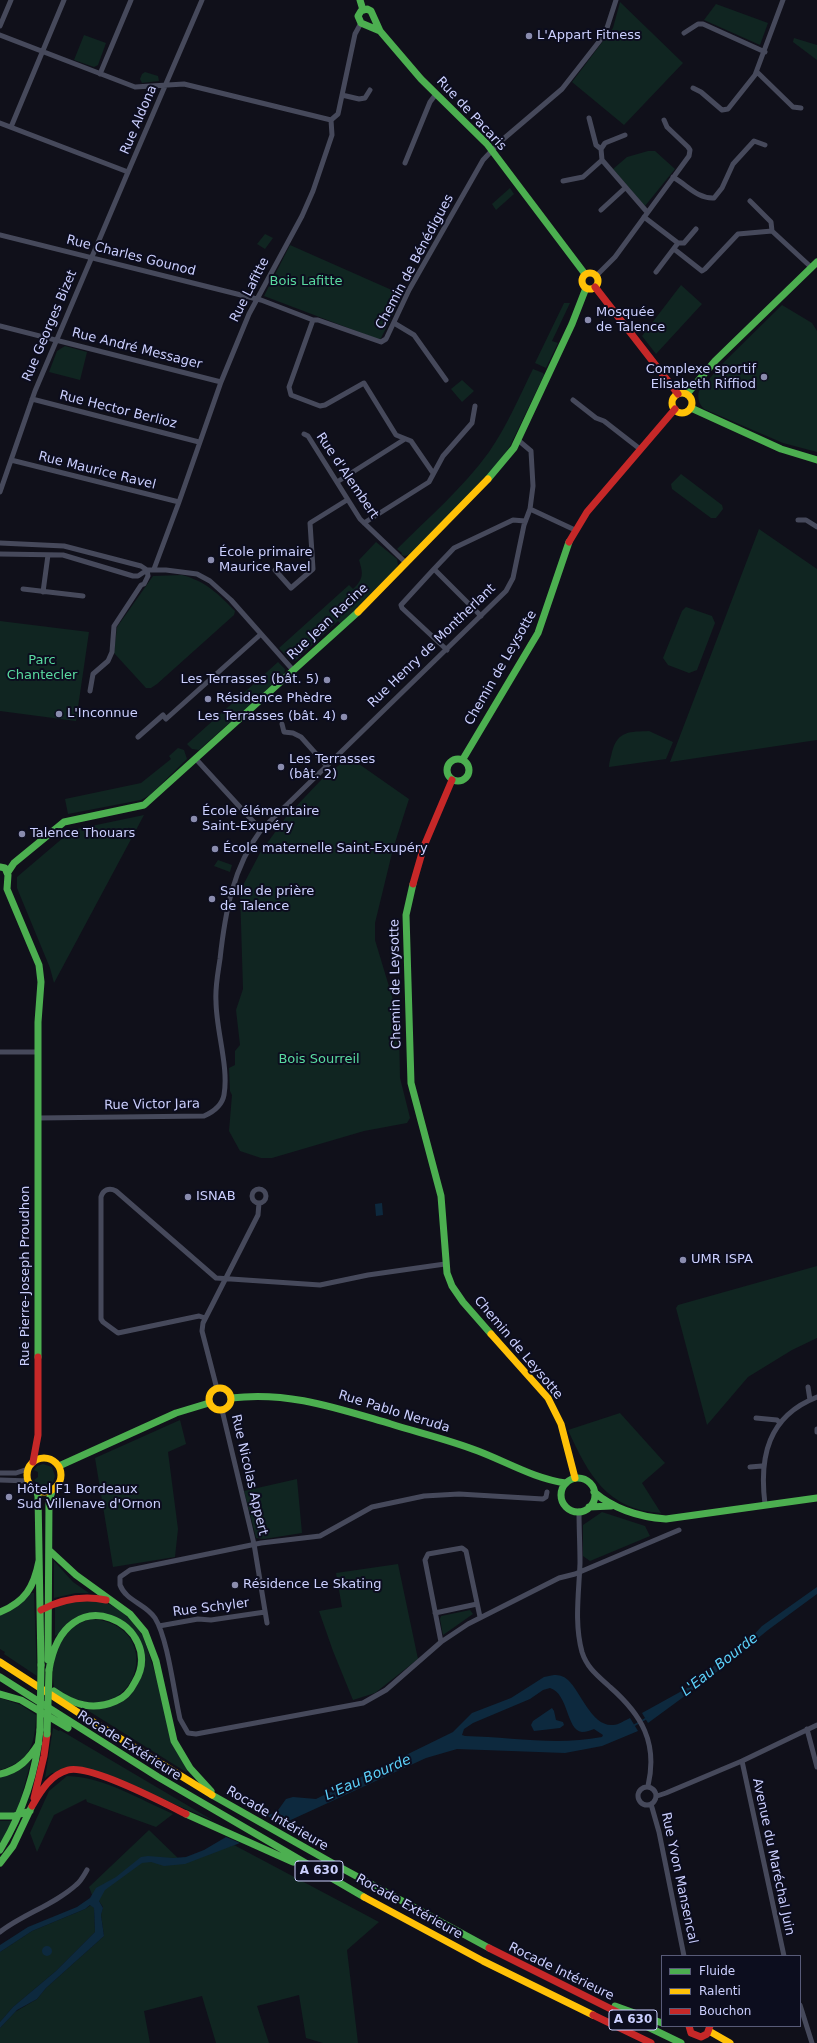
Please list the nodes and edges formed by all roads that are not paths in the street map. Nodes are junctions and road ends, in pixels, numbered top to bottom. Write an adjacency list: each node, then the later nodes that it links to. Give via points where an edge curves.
1 (11, 0): 11 (street)
2 (64, 0): 15 (street)
3 (130, 0): 18 (street)
4 (202, 0): 19 (street)
5 (360, 0): 8 (main road)
6 (616, 0): 33 (street, Chemin de Bénédigues, via 605,34 562,89)
7 (783, 0): 16 (street)
8 (363, 10): 9 (main road, via 371,11); 10 (main road, via 358,16)
9 (374, 16): 10 (main road, via 372,23); 12 (main road, Rue de Pacaris)
10 (363, 24): 12 (main road, Rue de Pacaris); 23 (street, Rue Lafitte, via 355,34)
11 (0, 26)
12 (380, 31): 22 (main road, Rue de Pacaris)
13 (684, 33): 16 (street, via 698,24 703,24)
14 (0, 35): 15 (street)
15 (43, 52): 18 (street); 29 (street)
16 (765, 52): 17 (street)
17 (757, 72): 20 (street, via 739,98 725,111); 24 (street, via 793,107)
18 (100, 74): 19 (street, via 135,87)
19 (165, 85): 26 (street, Rue Aldona, via 189,85); 36 (street, Rue Aldona)
20 (694, 88)
21 (370, 90): 23 (street, via 364,98 359,99)
22 (436, 94): 33 (main road, Rue de Pacaris); 35 (street, via 430,102)
23 (342, 95): 26 (street, Rue Lafitte, via 338,114)
24 (801, 108)
25 (589, 118): 32 (street, via 596,145)
26 (331, 120): 55 (street, Rue Lafitte, via 332,135 313,191)
27 (664, 120): 37 (street, via 667,127 690,150 689,156)
28 (0, 123): 29 (street, Rue Aldona)
29 (11, 127): 36 (street, Rue Aldona)
30 (625, 135): 32 (street, via 605,142)
31 (765, 146): 37 (street, via 754,141 733,164 722,188 714,198 694,192)
32 (601, 149): 34 (street)
33 (492, 151): 51 (main road, Rue de Pacaris); 57 (street, Chemin de Bénédigues, via 479,168)
34 (602, 160): 38 (street, via 583,177); 39 (street)
35 (405, 162)
36 (128, 172): 48 (street, Rue Georges Bizet)
37 (673, 177): 42 (street)
38 (563, 181)
39 (624, 188): 41 (street); 42 (street)
40 (750, 202): 44 (street, via 771,222)
41 (601, 210)
42 (646, 215): 46 (street); 52 (street, via 615,257)
43 (696, 229): 46 (street, via 684,243)
44 (772, 231): 47 (street, via 738,234 702,271); 49 (street)
45 (0, 235): 48 (street, Rue Charles Gounod)
46 (678, 243): 47 (street)
47 (674, 249): 50 (street)
48 (92, 258): 55 (street, Rue Charles Gounod); 59 (street, Rue Georges Bizet)
49 (814, 265): 63 (main road, via 725,350)
50 (656, 272)
51 (585, 274): 52 (main road, via 592,273); 54 (main road, via 582,282)
52 (596, 276): 53 (main road)
53 (595, 287): 54 (main road); 62 (main road)
54 (586, 288): 71 (main road)
55 (256, 299): 56 (street, Rue Charles Gounod); 61 (street, Rue Lafitte)
56 (313, 320): 57 (street, Chemin de Bénédigues, via 381,342 386,339); 70 (street, via 289,387 291,394 320,406 364,383 396,435)
57 (394, 323): 60 (street, via 414,335)
58 (0, 326): 59 (street, Rue André Messager)
59 (57, 340): 61 (street, Rue André Messager); 64 (street, Rue Georges Bizet)
60 (446, 380)
61 (221, 382): 72 (street, Rue Lafitte)
62 (678, 394): 63 (main road); 67 (main road, via 673,402)
63 (688, 394): 68 (main road, via 692,402)
64 (32, 399): 72 (street, Rue Hector Berlioz); 74 (street, Rue Georges Bizet)
65 (573, 400): 73 (street)
66 (474, 406): 76 (street, via 472,423 443,456)
67 (675, 408): 68 (main road, via 682,412); 73 (main road, Chemin de Leysotte)
68 (691, 408): 75 (main road, via 781,449)
69 (304, 434): 77 (street, Rue d'Alembert, via 308,436)
70 (405, 440): 76 (street, via 411,441); 77 (street)
71 (518, 440): 81 (street, Rue Henry de Montherlant, via 528,446 532,455 533,486); 90 (main road, Rue Jean Racine, via 495,472)
72 (199, 442): 80 (street, Rue Lafitte)
73 (640, 449): 86 (main road, Chemin de Leysotte)
74 (11, 460): 78 (street, Rue Georges Bizet); 80 (street, Rue Maurice Ravel)
75 (817, 460)
76 (433, 473): 84 (street, via 429,482)
77 (337, 482): 79 (street, Rue d'Alembert)
78 (0, 492)
79 (347, 500): 84 (street, Rue d'Alembert); 93 (street, via 310,523 313,569 291,588)
80 (179, 502): 91 (street, Rue Lafitte)
81 (530, 509): 83 (street, Rue Henry de Montherlant); 86 (street)
82 (798, 520): 85 (street, via 806,520)
83 (525, 522): 94 (street, via 513,520 454,548); 100 (street, Rue Henry de Montherlant, via 512,582)
84 (364, 523): 90 (street, Rue d'Alembert)
85 (817, 527)
86 (575, 530): 108 (main road, Chemin de Leysotte, via 539,630)
87 (0, 543): 92 (street, via 76,548 141,566)
88 (0, 554): 89 (street)
89 (48, 555): 95 (street, via 63,555); 98 (street)
90 (406, 564): 103 (main road, Rue Jean Racine, via 352,618)
91 (154, 569): 92 (street); 101 (street, via 197,574 210,581)
92 (147, 570): 95 (street); 96 (street, via 148,576)
93 (275, 570)
94 (434, 570): 100 (street); 102 (street, via 401,604 402,608)
95 (138, 576): 96 (street)
96 (141, 585): 104 (street, via 114,626 112,652 108,661 93,674)
97 (23, 590): 98 (street)
98 (43, 592): 99 (street)
99 (83, 596)
100 (481, 616): 102 (street, Rue Henry de Montherlant)
101 (261, 634): 103 (street); 106 (street, via 166,719 162,715)
102 (447, 650): 109 (street, Rue Henry de Montherlant)
103 (293, 670): 107 (main road, Rue Jean Racine)
104 (90, 691)
105 (282, 724): 109 (street, via 284,732 301,737)
106 (138, 736)
107 (195, 758): 111 (street); 112 (main road, Rue Jean Racine, via 140,807 64,822)
108 (463, 760): 110 (main road, via 456,759 448,765 448,775); 110 (main road, via 468,765 468,776 459,781)
109 (326, 765): 111 (street, Rue Henry de Montherlant)
110 (452, 780): 120 (main road, Chemin de Leysotte, via 426,844 411,889 406,915 411,1076 438,1201)
111 (261, 830): 115 (street, Rue Henry de Montherlant, via 240,866)
112 (5, 871): 113 (main road); 114 (main road)
113 (0, 882): 114 (main road)
114 (7, 889): 117 (main road, Rue Pierre-Joseph Proudhon, via 39,965 41,990 38,1005)
115 (230, 896): 118 (street, Rue Victor Jara, via 222,939 216,1001 225,1083 224,1097 217,1109 204,1116)
116 (0, 1052): 117 (street)
117 (38, 1052): 118 (main road, Rue Pierre-Joseph Proudhon)
118 (38, 1118): 134 (main road, Rue Pierre-Joseph Proudhon)
119 (258, 1203): 121 (street, via 258,1215)
120 (445, 1264): 121 (street, via 320,1285); 142 (main road, Chemin de Leysotte, via 452,1286 459,1297 552,1404 561,1424)
121 (225, 1279): 122 (street); 122 (street, via 212,1276 116,1191 108,1190 101,1197 103,1322 118,1333 199,1316)
122 (205, 1318): 124 (street, via 202,1330)
123 (808, 1387): 127 (street)
124 (217, 1389): 126 (main road, via 226,1391); 128 (main road, via 211,1393)
125 (817, 1397): 127 (street)
126 (231, 1398): 129 (main road, via 230,1404); 143 (main road, Rue Pablo Neruda, via 271,1394 313,1400 464,1446)
127 (810, 1400): 131 (street)
128 (209, 1403): 129 (main road, via 213,1408); 137 (main road, via 176,1414)
129 (222, 1410): 158 (street, Rue Nicolas Appert)
130 (756, 1418): 131 (street, via 777,1420)
131 (780, 1423): 138 (street, via 768,1445)
132 (817, 1429): 133 (street)
133 (817, 1432)
134 (38, 1435): 135 (main road, Rue Pierre-Joseph Proudhon, via 42,1450); 136 (main road, Rue Pierre-Joseph Proudhon)
135 (50, 1459): 136 (main road, via 41,1458); 137 (main road)
136 (33, 1462): 140 (main road)
137 (59, 1466): 148 (main road, via 60,1481)
138 (762, 1466): 139 (street); 153 (street)
139 (750, 1467)
140 (28, 1469): 141 (street, via 16,1473); 145 (main road)
141 (0, 1473)
142 (575, 1478): 146 (main road); 150 (main road, via 589,1482)
143 (546, 1479): 146 (main road, Rue Pablo Neruda); 151 (main road, Rue Pablo Neruda)
144 (0, 1480): 145 (street)
145 (29, 1481): 147 (main road)
146 (566, 1483): 151 (main road)
147 (36, 1489): 148 (main road); 160 (main road)
148 (53, 1489): 159 (main road, via 49,1500)
149 (547, 1492): 158 (street, via 543,1499 459,1494 424,1496 372,1507 320,1536)
150 (594, 1492): 154 (main road); 155 (main road)
151 (561, 1495): 156 (main road, via 566,1507)
152 (817, 1498): 153 (main road)
153 (765, 1504): 155 (main road, via 666,1520 646,1518)
154 (589, 1507): 155 (main road); 156 (main road)
155 (613, 1507)
156 (579, 1512): 161 (street)
157 (679, 1530): 161 (street)
158 (254, 1544): 167 (street, Rue Nicolas Appert); 171 (street, via 126,1571 119,1581 121,1588 150,1612)
159 (50, 1551): 162 (main road, via 71,1574); 164 (main road)
160 (39, 1561): 165 (main road); 166 (main road, via 36,1578 22,1602)
161 (579, 1571): 169 (street, via 558,1578); 183 (street, via 578,1621 583,1653 592,1670 634,1711 645,1731 652,1762)
162 (113, 1602): 164 (main road, via 77,1597); 186 (main road, via 131,1615 145,1632 154,1657 174,1741 183,1761)
163 (477, 1604): 168 (street); 168 (street, via 466,1551 462,1548 428,1554 425,1560); 169 (street)
164 (49, 1605): 165 (main road); 174 (main road)
165 (41, 1610): 179 (main road, bridge)
166 (0, 1612)
167 (265, 1612): 170 (street, Rue Nicolas Appert); 171 (street, Rue Schyler)
168 (435, 1613): 172 (street)
169 (480, 1617): 172 (street)
170 (267, 1623)
171 (159, 1626): 172 (street, via 180,1719 184,1728 193,1735 363,1703 386,1690)
172 (441, 1642)
173 (0, 1662): 174 (main road, via 73,1702 83,1706 98,1706 117,1702 133,1688 140,1671 140,1650 135,1637 124,1626 104,1616 89,1616 73,1622 58,1636 51,1652); 186 (main road, Rocade Intérieure / A 630)
174 (49, 1670): 188 (main road, bridge, via 47,1734)
175 (0, 1677): 184 (main road, Rocade Extérieure / A 630)
176 (0, 1694): 184 (main road, via 21,1700)
177 (817, 1725): 178 (street)
178 (808, 1729): 180 (street); 181 (street)
179 (39, 1743): 182 (main road, via 21,1766); 189 (main road, via 32,1783)
180 (742, 1762): 185 (street); 197 (street, Avenue du Maréchal Juin)
181 (817, 1766)
182 (0, 1774)
183 (648, 1786): 185 (street, via 653,1788); 187 (street, via 640,1790 638,1799 642,1804)
184 (177, 1790): 194 (main road, Rocade Extérieure / A 630)
185 (657, 1796): 187 (street)
186 (223, 1803): 198 (main road, Rocade Intérieure / A 630, via 432,1920)
187 (651, 1804): 196 (street, Rue Yvon Mansencal)
188 (31, 1809): 189 (main road); 192 (main road, via 13,1846); 194 (main road, via 47,1782 62,1772 76,1770 93,1773)
189 (21, 1814): 190 (main road); 191 (main road)
190 (0, 1816)
191 (0, 1850)
192 (0, 1863)
193 (87, 1870): 195 (street, via 77,1884 67,1892 16,1920)
194 (346, 1886): 203 (main road, Rocade Extérieure / A 630, via 476,1957)
195 (0, 1932)
196 (684, 1955)
197 (784, 1955)
198 (585, 1998): 200 (main road); 204 (main road, Rocade Intérieure / A 630)
199 (801, 2008): 206 (street)
200 (661, 2023)
201 (689, 2027): 202 (main road, via 691,2034 697,2037 704,2036)
202 (709, 2029): 205 (main road)
203 (651, 2043)
204 (681, 2043)
205 (730, 2043)
206 (812, 2043)

